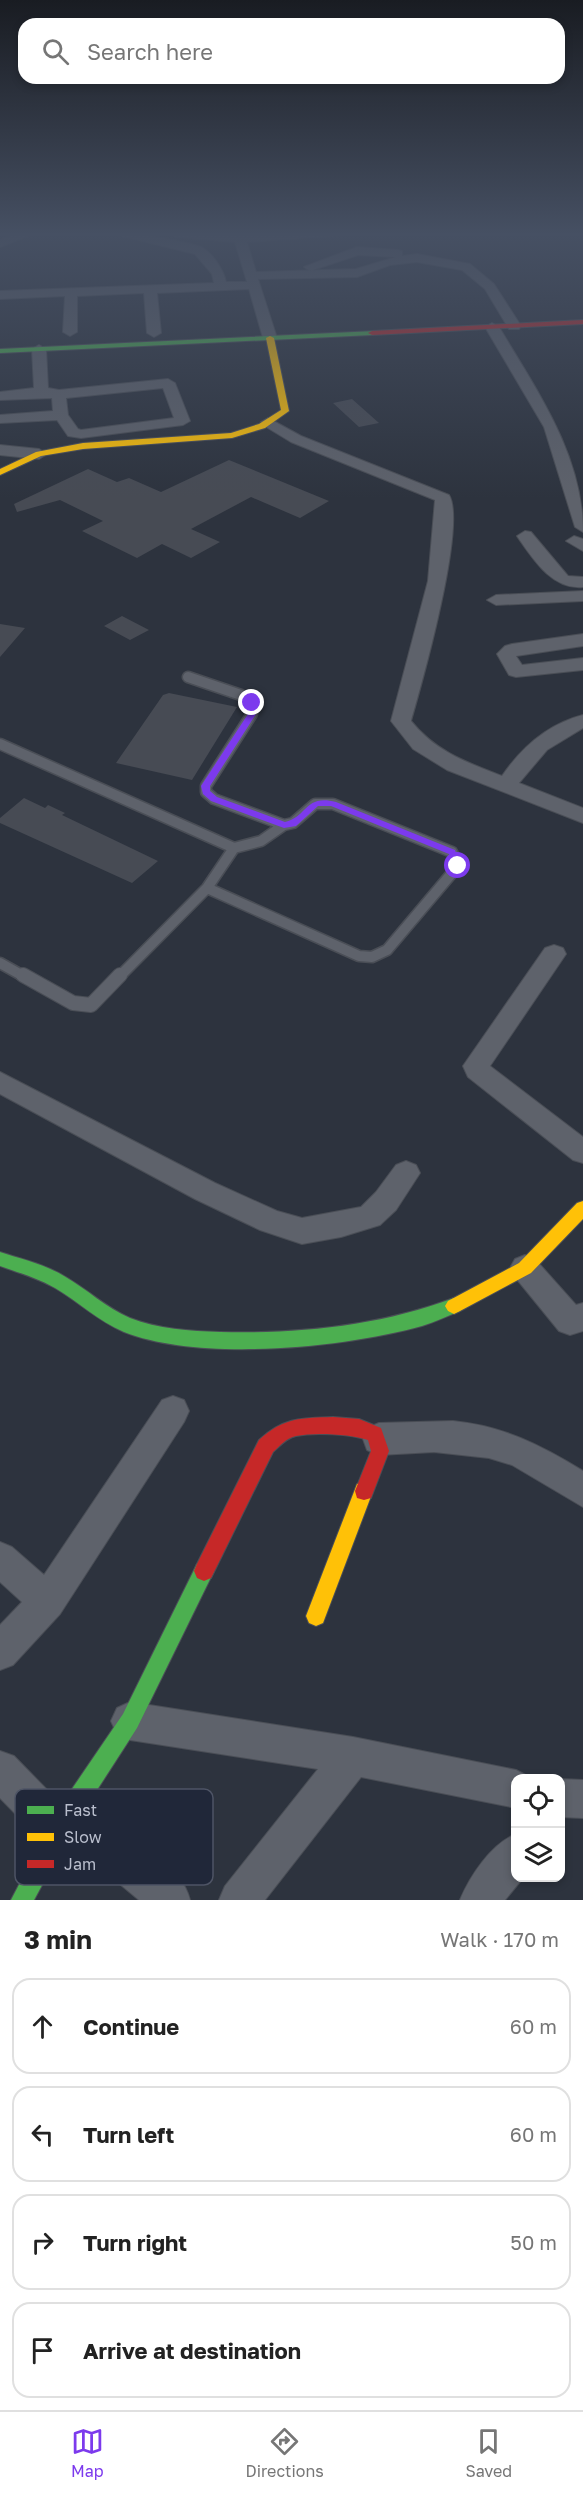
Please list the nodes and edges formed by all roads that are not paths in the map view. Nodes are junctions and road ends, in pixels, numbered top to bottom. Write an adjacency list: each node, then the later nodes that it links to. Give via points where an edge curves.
1 (70, 321): 8 (street)
2 (153, 321): 9 (street)
3 (265, 321): 10 (street)
4 (511, 321): 6 (street)
5 (583, 322): 6 (street)
6 (514, 326): 7 (street)
7 (492, 327): 10 (street); 23 (street, via 551,427)
8 (70, 332)
9 (154, 333)
10 (270, 338): 11 (street); 18 (street, via 285,411)
11 (39, 349): 12 (street); 13 (street)
12 (0, 351)
13 (41, 392): 14 (street); 15 (street)
14 (59, 394): 16 (street); 16 (street, via 168,383 183,421 73,434)
15 (0, 396)
16 (61, 415): 17 (street)
17 (0, 419)
18 (268, 422): 20 (street, via 232,435 82,446); 32 (street, via 296,439 443,498 438,563 417,665 400,721 420,745 454,765)
19 (0, 450): 20 (street)
20 (39, 454): 21 (street)
21 (0, 472)
22 (525, 536): 24 (street, via 562,580)
23 (580, 538)
24 (583, 582)
25 (583, 596): 26 (street)
26 (496, 600)
27 (583, 640): 28 (street, via 506,654 516,671)
28 (583, 664)
29 (188, 677): 34 (lane, via 241,695 252,703 252,714 209,780 206,792 214,799)
30 (583, 721): 32 (street, via 563,727 534,751)
31 (0, 744): 35 (lane)
32 (507, 785): 33 (street)
33 (583, 816)
34 (284, 825): 35 (lane, via 269,837); 36 (lane, via 293,824 323,801 452,852 458,866 387,950 372,957 359,956)
35 (234, 848): 36 (lane)
36 (207, 888): 38 (lane, via 91,1005 73,1003)
37 (554, 954): 40 (street, via 476,1066)
38 (0, 963)
39 (0, 1082): 41 (street, via 205,1191 302,1231 370,1216)
40 (583, 1152)
41 (406, 1173)
42 (583, 1208): 44 (street)
43 (0, 1259): 44 (street, via 57,1280 129,1326 184,1338 271,1341 349,1333 435,1315)
44 (525, 1268): 45 (street, via 570,1321)
45 (583, 1317)
46 (173, 1411): 50 (street)
47 (379, 1439): 48 (street, via 444,1435 488,1442 523,1454); 51 (street, via 380,1451); 53 (street, via 374,1432 358,1426 289,1429 266,1446)
48 (583, 1490)
49 (0, 1559): 50 (street)
50 (47, 1601): 52 (street)
51 (316, 1616)
52 (0, 1652)
53 (130, 1720): 54 (street); 58 (street)
54 (353, 1756): 56 (street); 66 (street)
55 (0, 1770): 57 (street)
56 (511, 1788)
57 (23, 1789)
58 (85, 1789)
59 (565, 1798): 60 (street)
60 (583, 1799)
61 (511, 1860): 67 (street)
62 (29, 1885): 64 (street)
63 (154, 1885): 65 (street)
64 (21, 1900)
65 (171, 1900)
66 (239, 1900)
67 (480, 1900)

